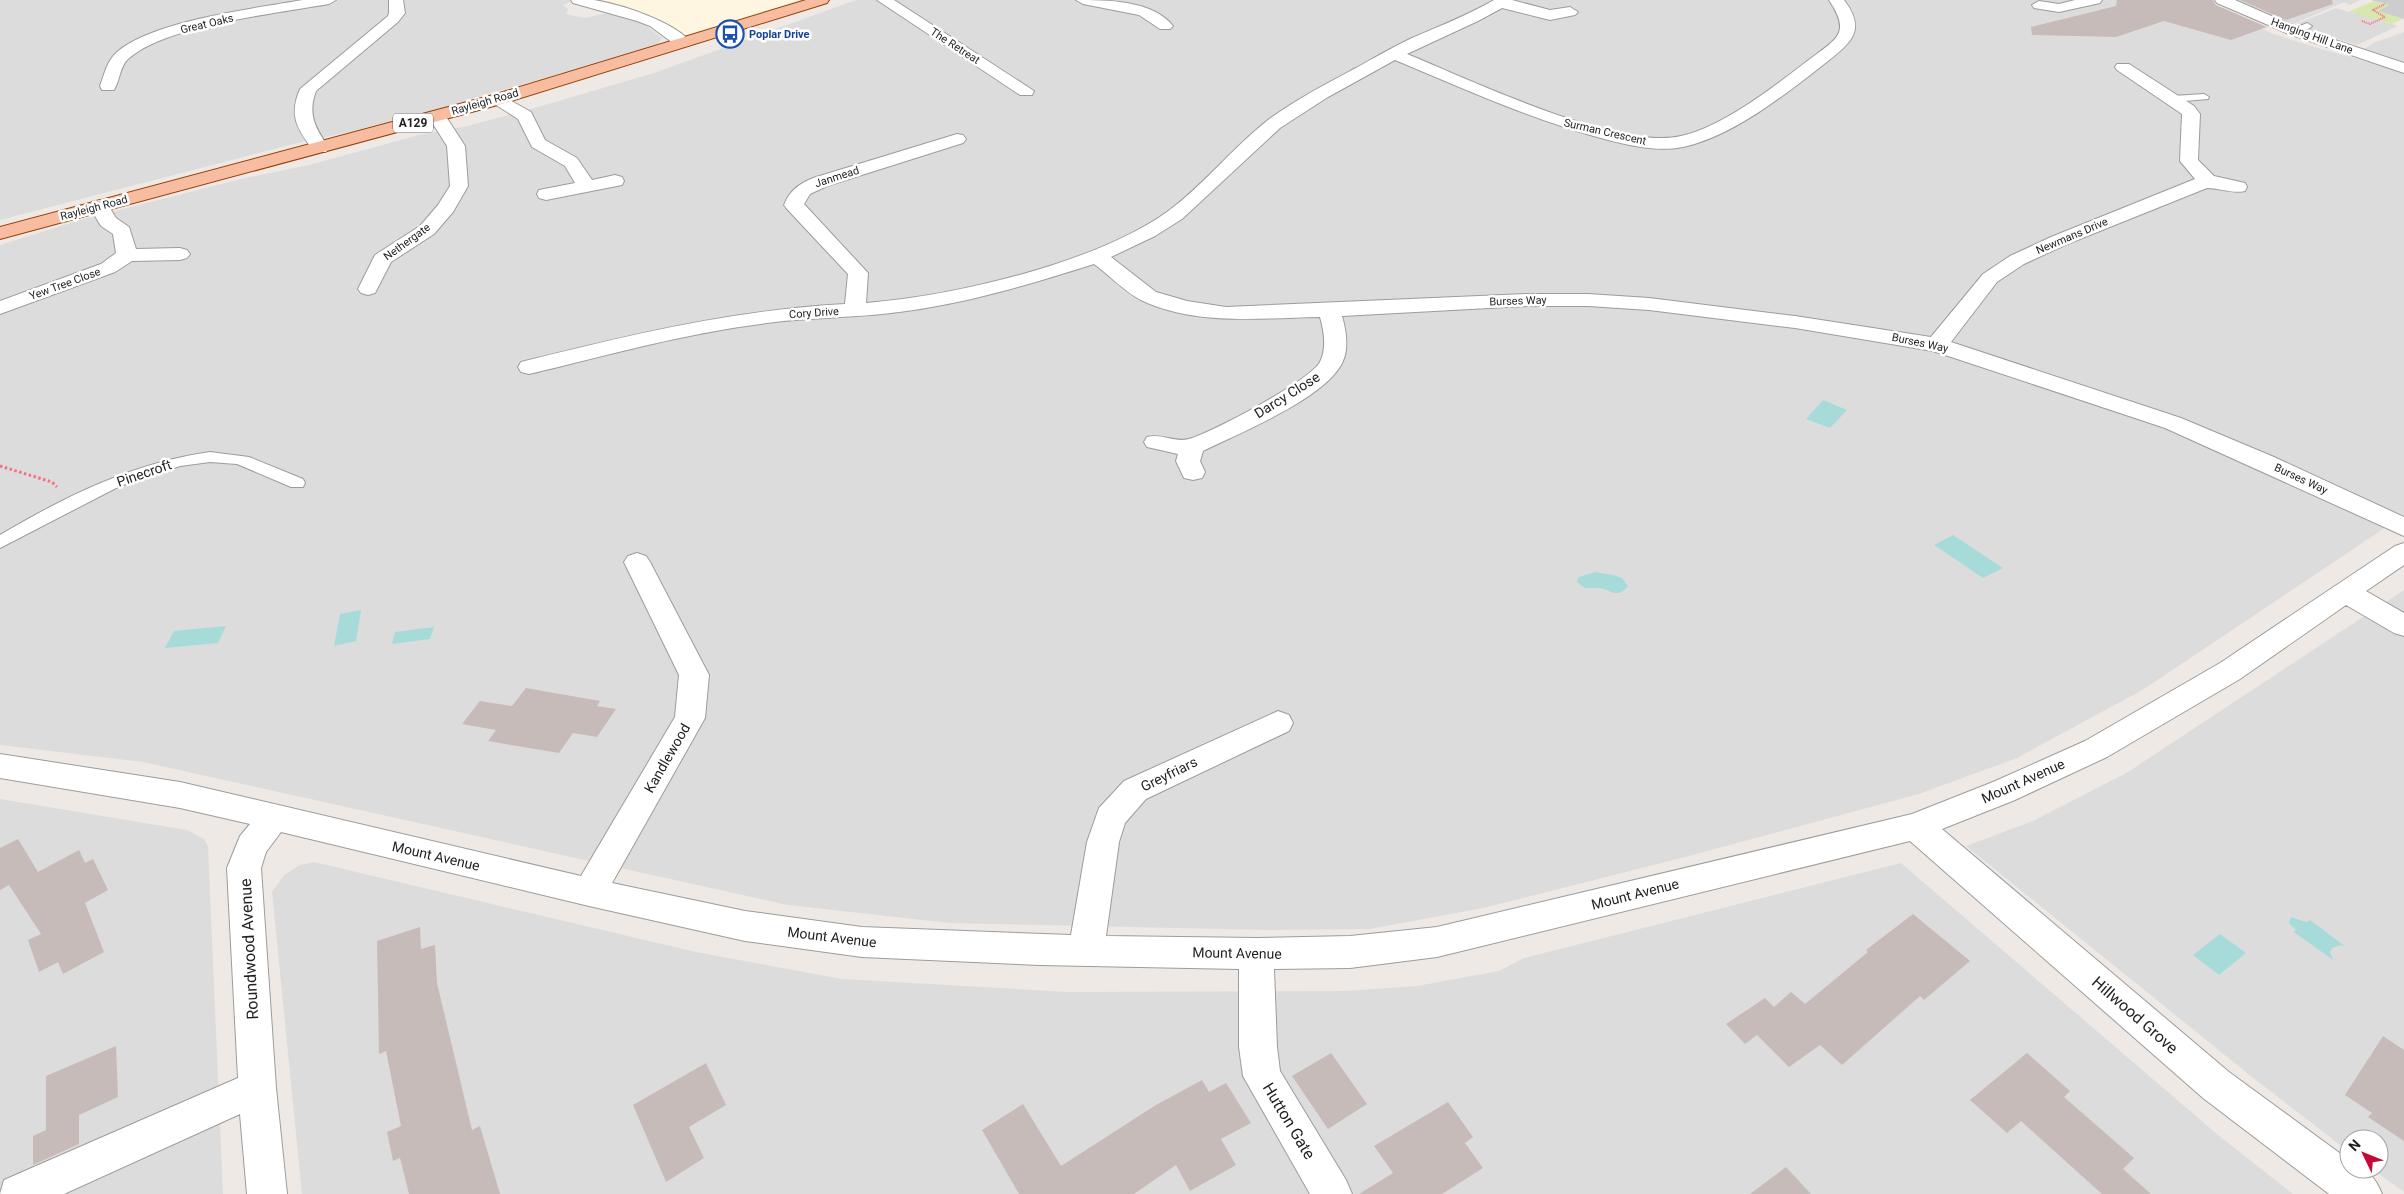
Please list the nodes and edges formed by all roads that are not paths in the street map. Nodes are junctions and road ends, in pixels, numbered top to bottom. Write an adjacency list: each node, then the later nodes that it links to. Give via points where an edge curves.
1 (329, 0): 18 (street, Great Oaks, via 214,21 150,40 121,56)
2 (396, 0): 25 (street, via 394,19 308,89 302,102 302,115)
3 (822, 0): 14 (main road, Rayleigh Road / A129)
4 (884, 0): 19 (street, The Retreat)
5 (1083, 0): 13 (street, via 1144,12)
6 (1836, 0): 15 (street, Surman Crescent, via 1850,22 1848,34 1838,45 1785,85 1704,134 1682,142 1643,141 1560,122)
7 (2095, 0): 10 (street, via 2064,13)
8 (2222, 0): 17 (street, Hanging Hill Lane)
9 (1504, 1): 12 (street, via 1551,16); 15 (street)
10 (2039, 5)
11 (578, 6): 14 (street, via 598,5 621,11 655,23)
12 (1570, 12)
13 (1165, 26)
14 (683, 43): 21 (main road, Rayleigh Road / A129)
15 (1394, 54): 35 (street, via 1322,93 1274,124 1175,214 1148,232)
16 (2123, 67): 22 (street)
17 (2404, 68)
18 (108, 86)
19 (1026, 91)
20 (2204, 97): 22 (lane)
21 (499, 99): 23 (main road, Rayleigh Road / A129); 28 (street, via 525,116 538,143 571,162)
22 (2173, 99): 27 (street, via 2191,114 2189,161 2205,176)
23 (437, 116): 25 (main road, Rayleigh Road / A129); 36 (street, Nethergate, via 456,146 459,186 427,230 382,259)
24 (957, 139): 38 (street, Janmead, via 820,182 804,188 796,197 794,205 858,273)
25 (320, 148): 31 (main road, Rayleigh Road / A129)
26 (615, 181): 28 (street)
27 (2204, 182): 29 (street, Newmans Drive); 40 (street, Newmans Drive, via 2017,260 1990,278)
28 (586, 186): 30 (street)
29 (2238, 187)
30 (546, 194)
31 (99, 206): 32 (main road, Rayleigh Road / A129); 34 (street, via 108,222 122,231)
32 (0, 233)
33 (180, 254): 34 (street)
34 (127, 255): 37 (street, Yew Tree Close, via 108,268)
35 (1097, 256): 38 (street, Cory Drive, via 991,287 899,306); 39 (street, Burses Way, via 1149,296 1184,307 1226,313)
36 (368, 289)
37 (1, 308)
38 (855, 310): 41 (street, Cory Drive, via 768,316 724,323)
39 (1329, 310): 40 (street, Burses Way, via 1588,300 1650,304 1794,322); 43 (street, Darcy Close, via 1335,327 1334,352 1328,369 1284,400)
40 (1937, 344): 46 (street, Burses Way, via 2173,423)
41 (530, 367)
42 (1156, 442): 43 (street, via 1172,447)
43 (1192, 447): 44 (street, via 1188,461)
44 (1192, 472)
45 (297, 483): 47 (lane, Pinecroft, via 238,459 209,456 177,462 71,501)
46 (2404, 527)
47 (0, 542)
48 (2404, 552): 50 (street, Mount Avenue)
49 (637, 562): 56 (street, Kandlewood, via 694,675 690,718)
50 (2347, 593): 51 (street); 55 (street, Mount Avenue, via 2230,671 2096,749)
51 (2404, 626)
52 (1278, 723): 57 (street, Greyfriars, via 1135,790 1110,817)
53 (0, 766): 54 (street, Mount Avenue, via 180,795)
54 (274, 818): 56 (street, Mount Avenue); 59 (street, Roundwood Avenue, via 252,846 244,868)
55 (1916, 826): 58 (street, Mount Avenue, via 1437,942 1350,952); 63 (street, Hillwood Grove, via 2216,1085)
56 (589, 892): 57 (street, Mount Avenue, via 745,926 862,942)
57 (1086, 950): 58 (street, Mount Avenue)
58 (1256, 954): 62 (street, Hutton Gate, via 1258,1047 1262,1076)
59 (257, 1088): 60 (street); 61 (street, Roundwood Avenue)
60 (18, 1194)
61 (267, 1194)
62 (1332, 1194)
63 (2362, 1194)

